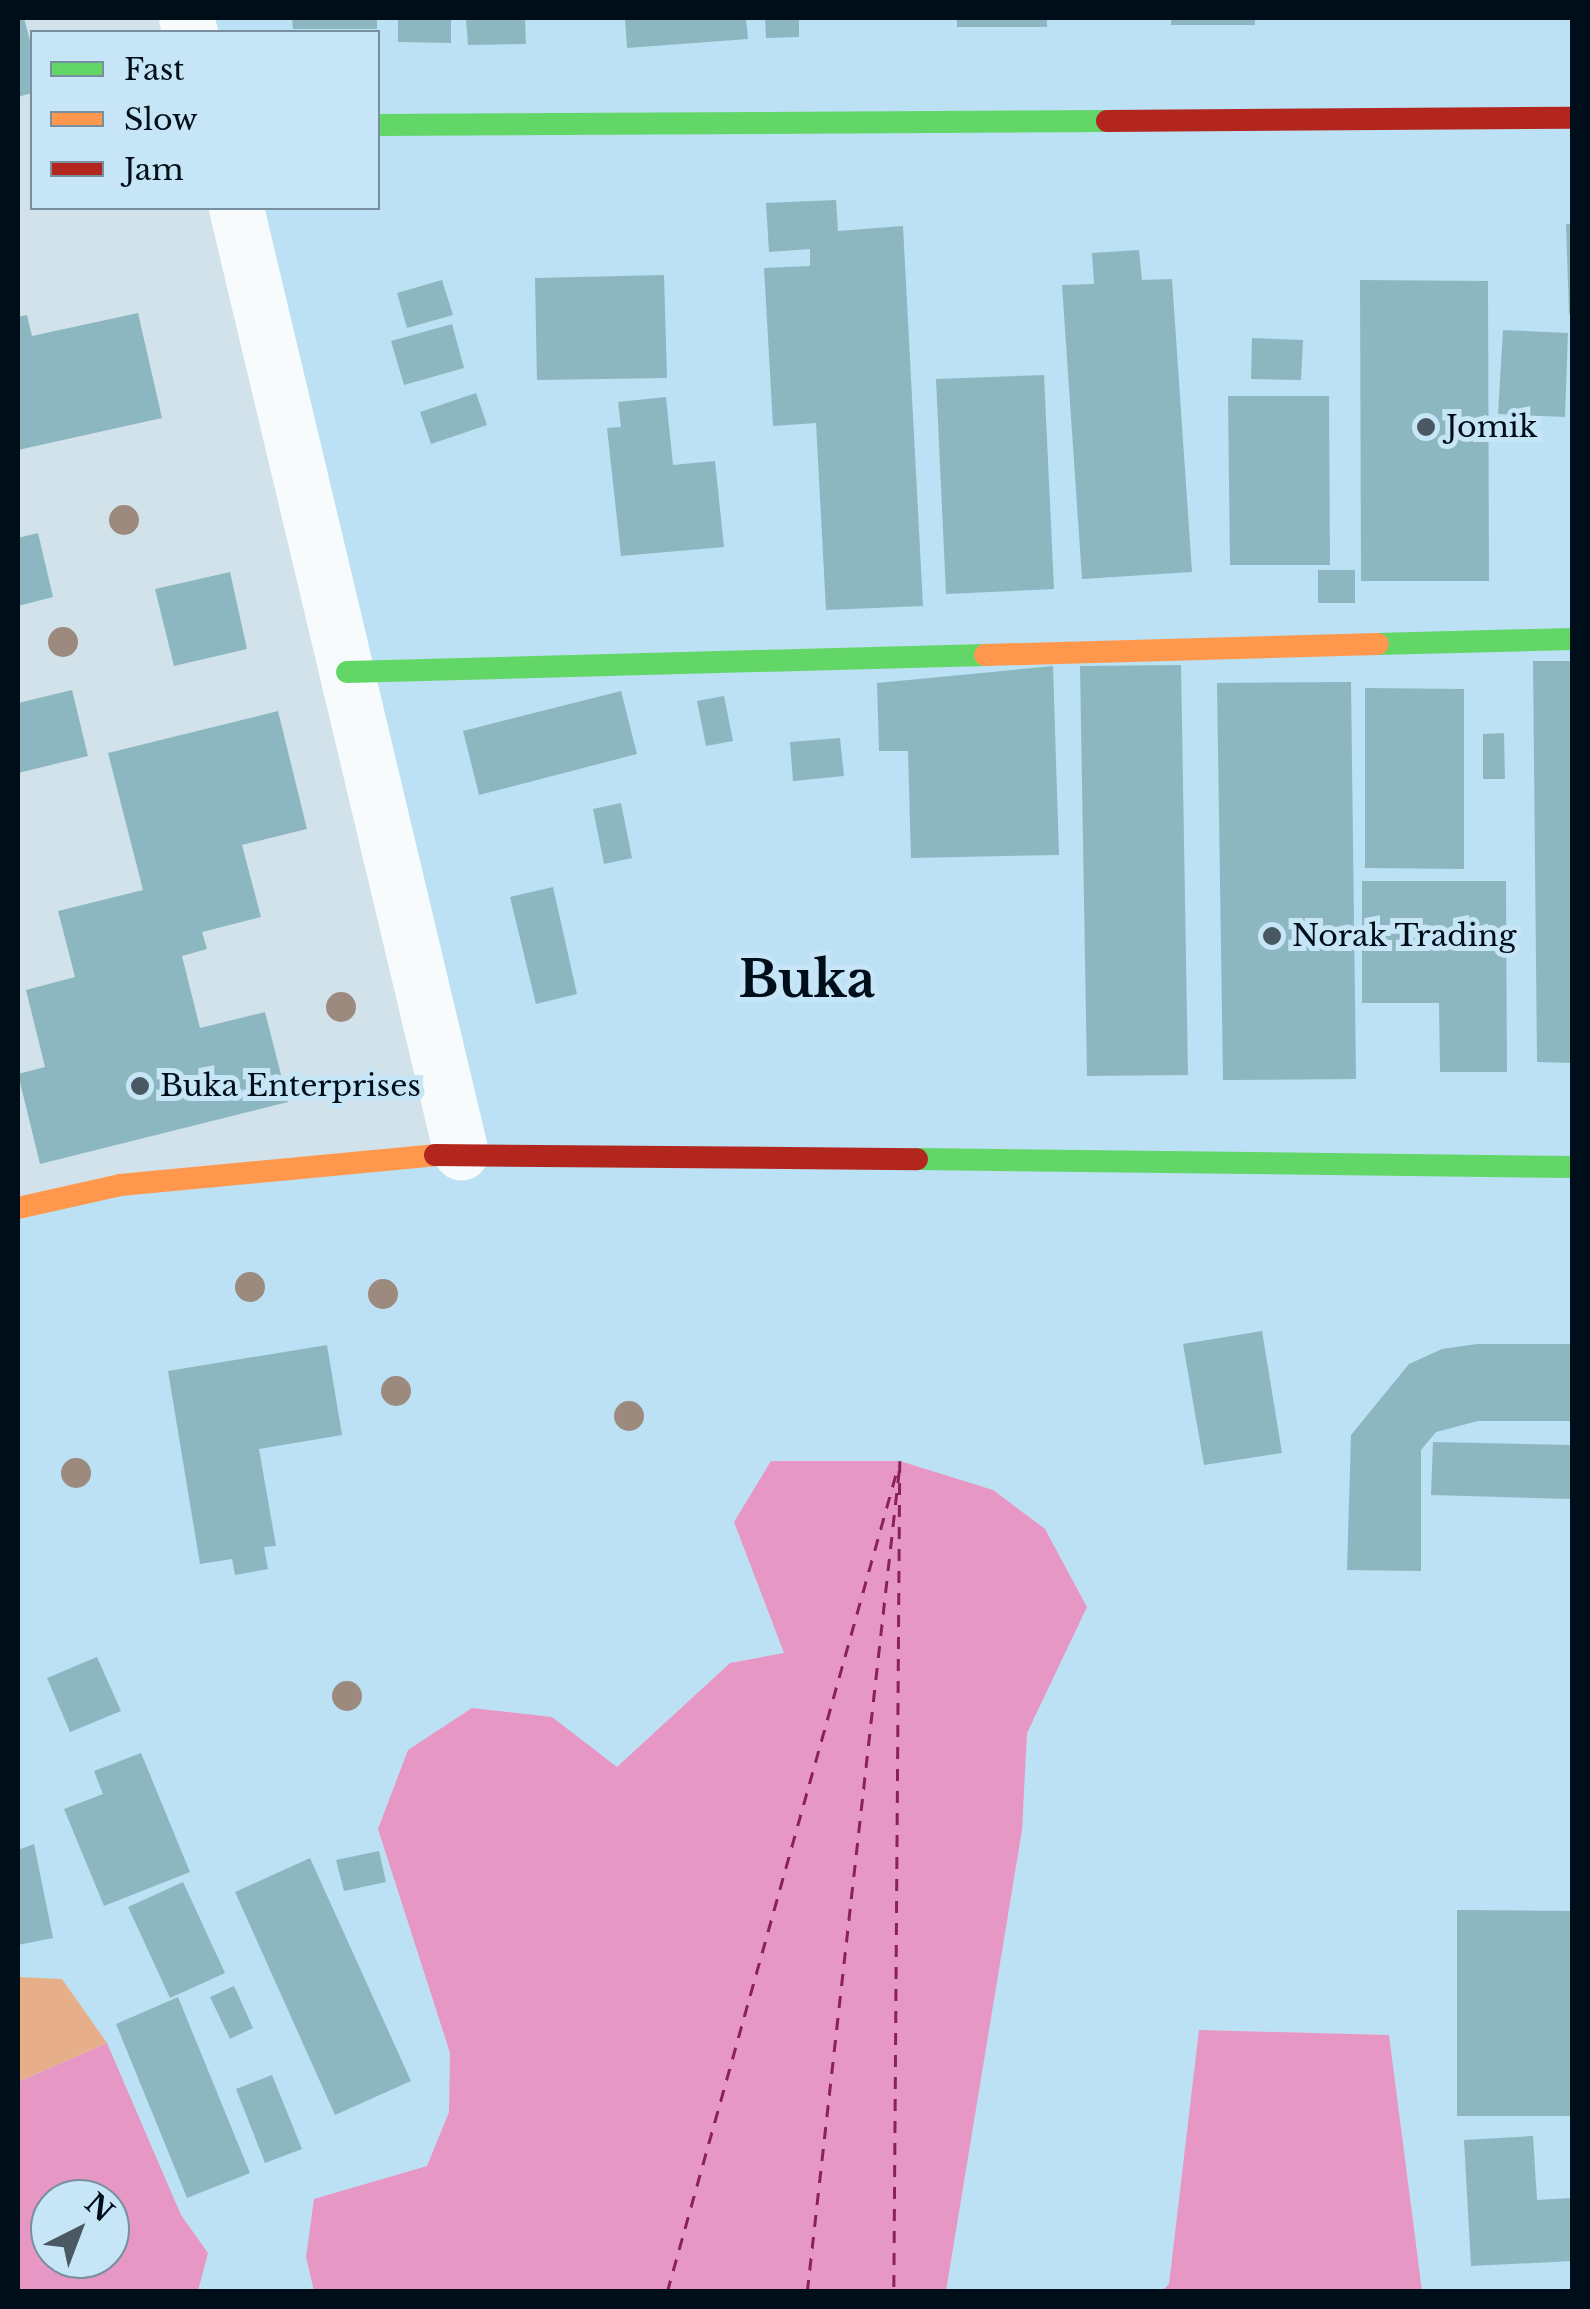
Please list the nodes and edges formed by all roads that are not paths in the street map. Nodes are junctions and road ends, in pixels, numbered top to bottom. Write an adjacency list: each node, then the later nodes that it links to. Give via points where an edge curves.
1 (1572, 118): 2 (street)
2 (380, 125)
3 (236, 210): 5 (street)
4 (1572, 640): 5 (street)
5 (346, 672): 6 (street)
6 (462, 1153): 7 (street); 8 (street, via 120,1185)
7 (1572, 1168)
8 (18, 1208)

